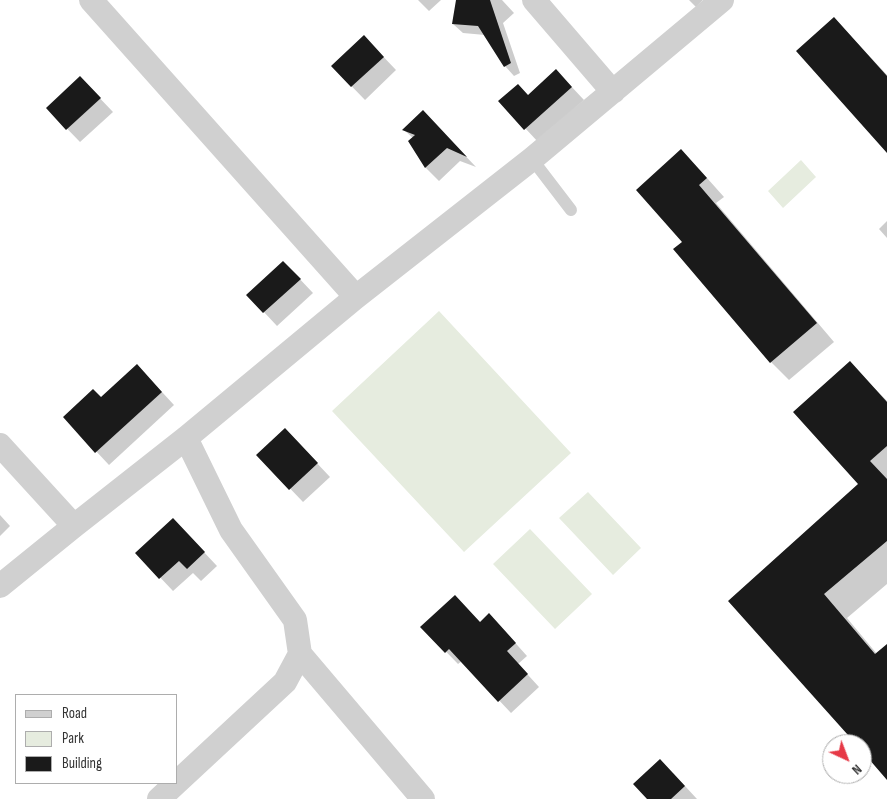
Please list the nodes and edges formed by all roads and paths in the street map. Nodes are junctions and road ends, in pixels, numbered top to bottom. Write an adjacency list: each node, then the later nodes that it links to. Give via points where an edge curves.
1 (91, 0): 7 (street)
2 (534, 0): 4 (street)
3 (722, 0): 4 (street)
4 (613, 92): 5 (street)
5 (532, 159): 6 (lane); 7 (street)
6 (571, 210)
7 (356, 297): 8 (street)
8 (186, 438): 10 (street); 12 (street, via 231,530 295,620)
9 (0, 445): 10 (street)
10 (74, 526): 11 (street)
11 (0, 586)
12 (300, 654): 13 (street, via 285,682); 16 (street)
13 (178, 781)
14 (175, 784): 15 (street)
15 (159, 799)
16 (423, 799)

